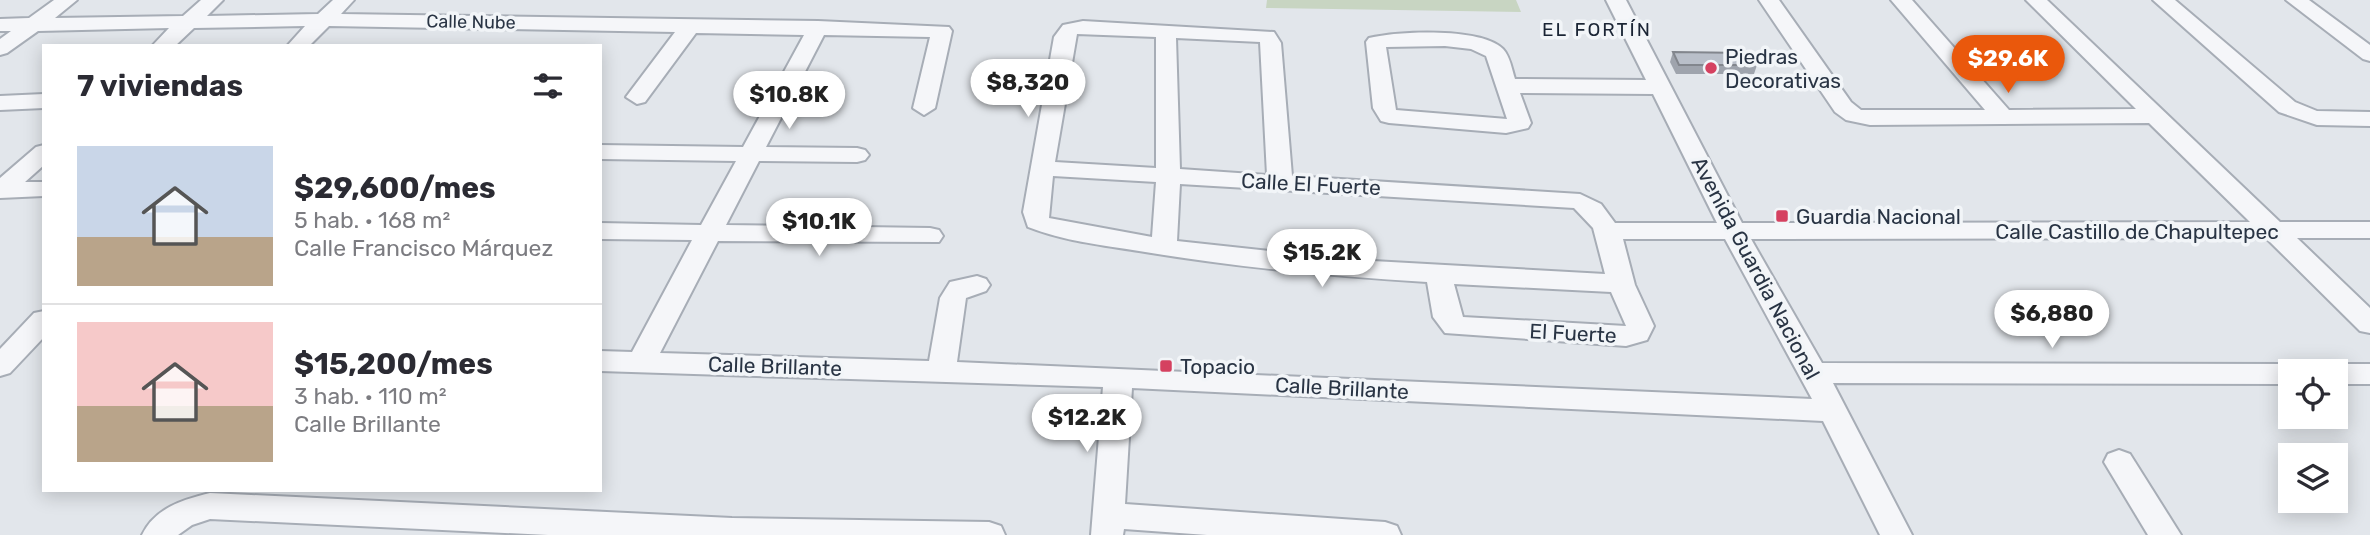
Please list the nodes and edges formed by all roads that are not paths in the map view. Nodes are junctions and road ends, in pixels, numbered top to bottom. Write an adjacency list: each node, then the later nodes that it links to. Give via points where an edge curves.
1 (67, 0): 14 (street)
2 (213, 0): 11 (street)
3 (344, 0): 10 (street)
4 (1616, 0): 24 (street, Avenida Guardia Nacional)
5 (1769, 0): 29 (street, via 1843,107)
6 (1901, 0): 31 (street)
7 (2036, 0): 30 (street)
8 (2163, 0): 32 (street, via 2303,117)
9 (2296, 0): 22 (street)
10 (324, 20): 11 (street, Calle Nube); 12 (street, Calle Nube); 19 (street)
11 (188, 22): 14 (street, Calle Nube); 18 (street)
12 (560, 23): 15 (street, Calle Nube); 20 (street)
13 (0, 25): 14 (street, Calle Nube)
14 (34, 25): 21 (street)
15 (690, 27): 16 (street, Calle Nube); 25 (street)
16 (818, 27): 28 (street, Calle Nube, via 942,31); 34 (street)
17 (1166, 30): 37 (street, via 1070,29 1063,37); 38 (street); 39 (street, via 1267,36)
18 (164, 44)
19 (298, 44)
20 (543, 44)
21 (0, 49)
22 (2370, 55)
23 (1508, 86): 23 (street, via 1520,123 1506,126 1389,116 1384,108 1376,42 1489,46); 24 (street)
24 (1661, 87): 47 (street, Avenida Guardia Nacional)
25 (637, 97)
26 (42, 101): 27 (street)
27 (0, 103)
28 (924, 108)
29 (1854, 115): 31 (street)
30 (2158, 116): 31 (street); 46 (street)
31 (2003, 117)
32 (2370, 119)
33 (602, 152): 34 (street)
34 (750, 152): 36 (street); 48 (street)
35 (42, 154): 41 (street)
36 (857, 155)
37 (1042, 168): 38 (street, Calle El Fuerte); 50 (street, via 1037,222)
38 (1168, 177): 39 (street, Calle El Fuerte); 50 (street)
39 (1280, 183): 42 (street, Calle El Fuerte)
40 (42, 189): 41 (street)
41 (1, 190)
42 (1580, 201): 45 (street, El Fuerte, via 1593,209)
43 (2370, 230): 46 (street, Calle Castillo de Chapultepec)
44 (602, 231): 48 (street)
45 (1610, 231): 47 (street, Calle Castillo de Chapultepec); 52 (street, El Fuerte)
46 (2276, 231): 47 (street, Calle Castillo de Chapultepec); 55 (street)
47 (1734, 232): 60 (street, Avenida Guardia Nacional)
48 (708, 233): 49 (street); 57 (street)
49 (930, 236)
50 (1164, 247): 51 (street, via 1266,261)
51 (1438, 275): 52 (street); 52 (street, El Fuerte, via 1447,317 1455,326 1626,336 1637,333 1640,326)
52 (1622, 284)
53 (977, 285): 59 (street, via 959,288 953,298)
54 (42, 322): 58 (street)
55 (2370, 324)
56 (602, 361): 57 (street, Calle Brillante)
57 (641, 362): 59 (street, Calle Brillante)
58 (0, 366)
59 (941, 372): 64 (street, Calle Brillante)
60 (1813, 373): 61 (street); 65 (street, Avenida Guardia Nacional)
61 (2278, 374)
62 (2348, 374): 63 (street)
63 (2370, 374)
64 (1118, 377): 65 (street, Calle Brillante); 68 (street)
65 (1831, 411): 74 (street, Avenida Guardia Nacional)
66 (2119, 462): 75 (street)
67 (188, 511): 70 (street, via 210,506); 71 (street)
68 (1107, 525): 69 (street)
69 (1286, 532): 73 (street)
70 (731, 533): 72 (street)
71 (158, 535)
72 (989, 535)
73 (1385, 535)
74 (1896, 535)
75 (2165, 535)

